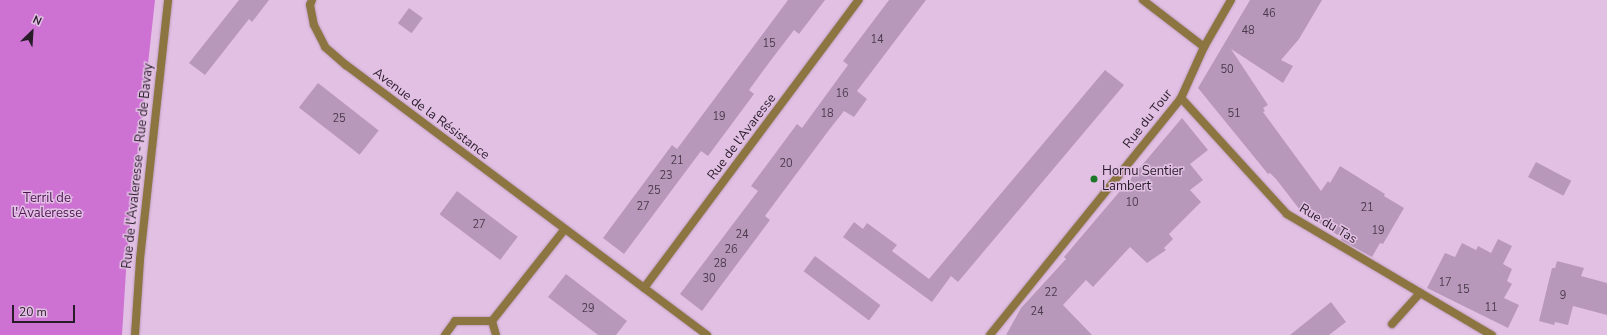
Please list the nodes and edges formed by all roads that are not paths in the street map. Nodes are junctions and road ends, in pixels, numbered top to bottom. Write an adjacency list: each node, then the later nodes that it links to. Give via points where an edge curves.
1 (168, 0): 13 (street, Rue de l'Avaleresse - Rue de Bavay, via 140,259)
2 (312, 0): 8 (street, Avenue de la Résistance, via 310,5 314,25 325,47)
3 (859, 0): 9 (street, Rue de l'Avaresse)
4 (1143, 0): 6 (street)
5 (1231, 0): 6 (street, Rue du Tour)
6 (1204, 47): 7 (street, Rue du Tour)
7 (1181, 98): 10 (street, Rue du Tas, via 1286,214); 17 (street, Rue du Tour)
8 (565, 229): 9 (street, Avenue de la Résistance); 11 (street)
9 (644, 288): 16 (street, Avenue de la Résistance)
10 (1420, 292): 12 (street); 18 (street, Rue du Tas)
11 (492, 321): 14 (street, via 455,321); 15 (street)
12 (1392, 324)
13 (135, 335)
14 (445, 335)
15 (496, 335)
16 (707, 335)
17 (990, 335)
18 (1492, 335)

